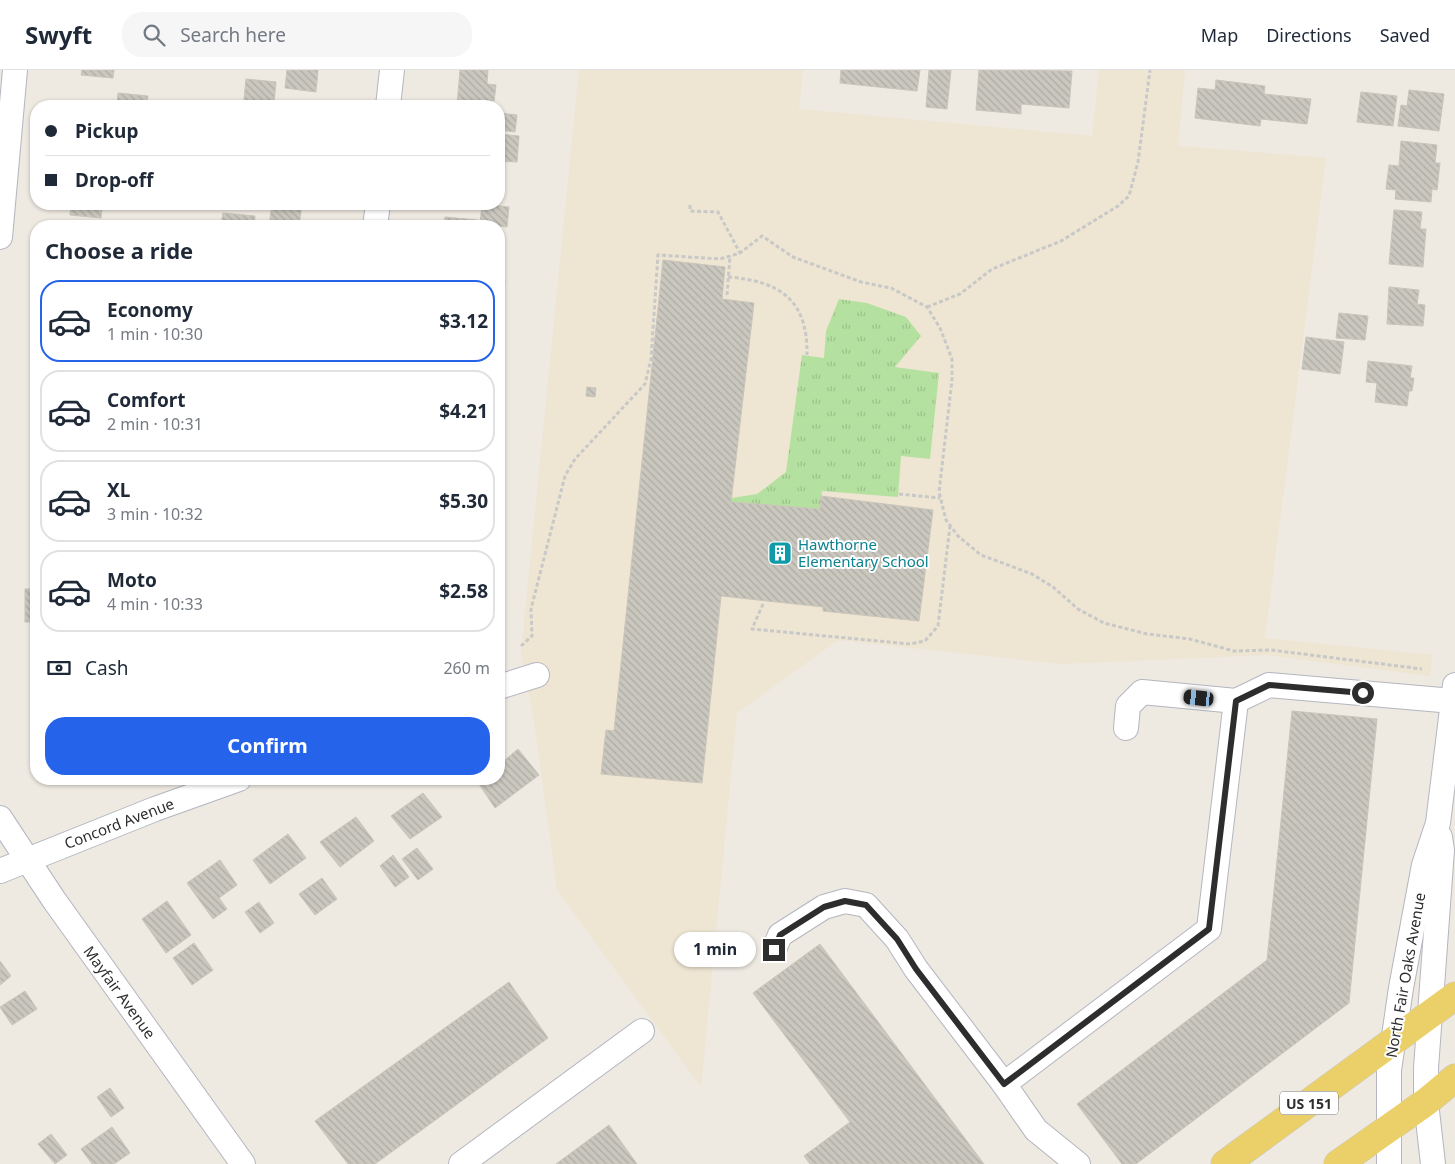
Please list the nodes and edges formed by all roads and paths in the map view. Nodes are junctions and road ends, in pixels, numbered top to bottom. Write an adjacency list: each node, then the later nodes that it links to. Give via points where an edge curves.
1 (15, 70): 6 (street)
2 (392, 70): 4 (street)
3 (1150, 70): 11 (path, via 1138,162 1129,196 1112,210 1061,240 992,269 960,294)
4 (389, 100)
5 (690, 205): 7 (path, via 690,210 718,212)
6 (0, 237)
7 (740, 253): 8 (path); 11 (path, via 762,236 793,257 861,282 891,288)
8 (730, 256): 9 (path); 17 (path, via 703,259 658,255 651,359 646,384 564,476 531,609 532,636)
9 (728, 277): 10 (path); 12 (path, via 768,284 791,299 804,322)
10 (727, 295)
11 (927, 307): 14 (path, via 940,328 952,359)
12 (807, 355)
13 (899, 494): 14 (path)
14 (940, 498): 15 (path)
15 (950, 526): 16 (path, via 938,626 925,641 910,644 752,629); 18 (path, via 981,555 1032,574 1078,609 1104,622 1234,651 1271,650)
16 (763, 604)
17 (522, 646)
18 (1422, 669)
19 (537, 675): 20 (street)
20 (505, 685)
21 (1454, 693): 22 (street, via 1269,685); 26 (street, North Fair Oaks Avenue)
22 (1236, 701): 23 (street, via 1142,692 1128,706); 37 (street, via 1209,929)
23 (1126, 728)
24 (223, 785): 28 (street, Concord Avenue)
25 (0, 818): 28 (street, Mayfair Avenue)
26 (1438, 823): 27 (street, North Fair Oaks Avenue); 35 (street, North Fair Oaks Avenue, via 1424,865)
27 (1442, 850): 30 (street); 33 (street, North Fair Oaks Avenue)
28 (27, 859): 29 (street, Concord Avenue); 40 (street, Mayfair Avenue)
29 (0, 871)
30 (1455, 885)
31 (774, 950): 37 (street, via 780,935 824,907 845,901 866,905 897,939 916,969)
32 (1455, 996): 33 (main road, US 151)
33 (1430, 1016): 35 (main road, US 151); 38 (street, North Fair Oaks Avenue)
34 (642, 1031): 41 (street)
35 (1393, 1042): 39 (street, North Fair Oaks Avenue); 43 (main road, US 151)
36 (1455, 1078): 38 (main road)
37 (1004, 1084): 42 (street, via 1036,1130)
38 (1426, 1102): 39 (main road); 46 (street, North Fair Oaks Avenue)
39 (1387, 1129): 44 (main road); 45 (street, North Fair Oaks Avenue)
40 (241, 1163)
41 (462, 1164)
42 (1078, 1164)
43 (1225, 1164)
44 (1338, 1164)
45 (1389, 1164)
46 (1433, 1164)

